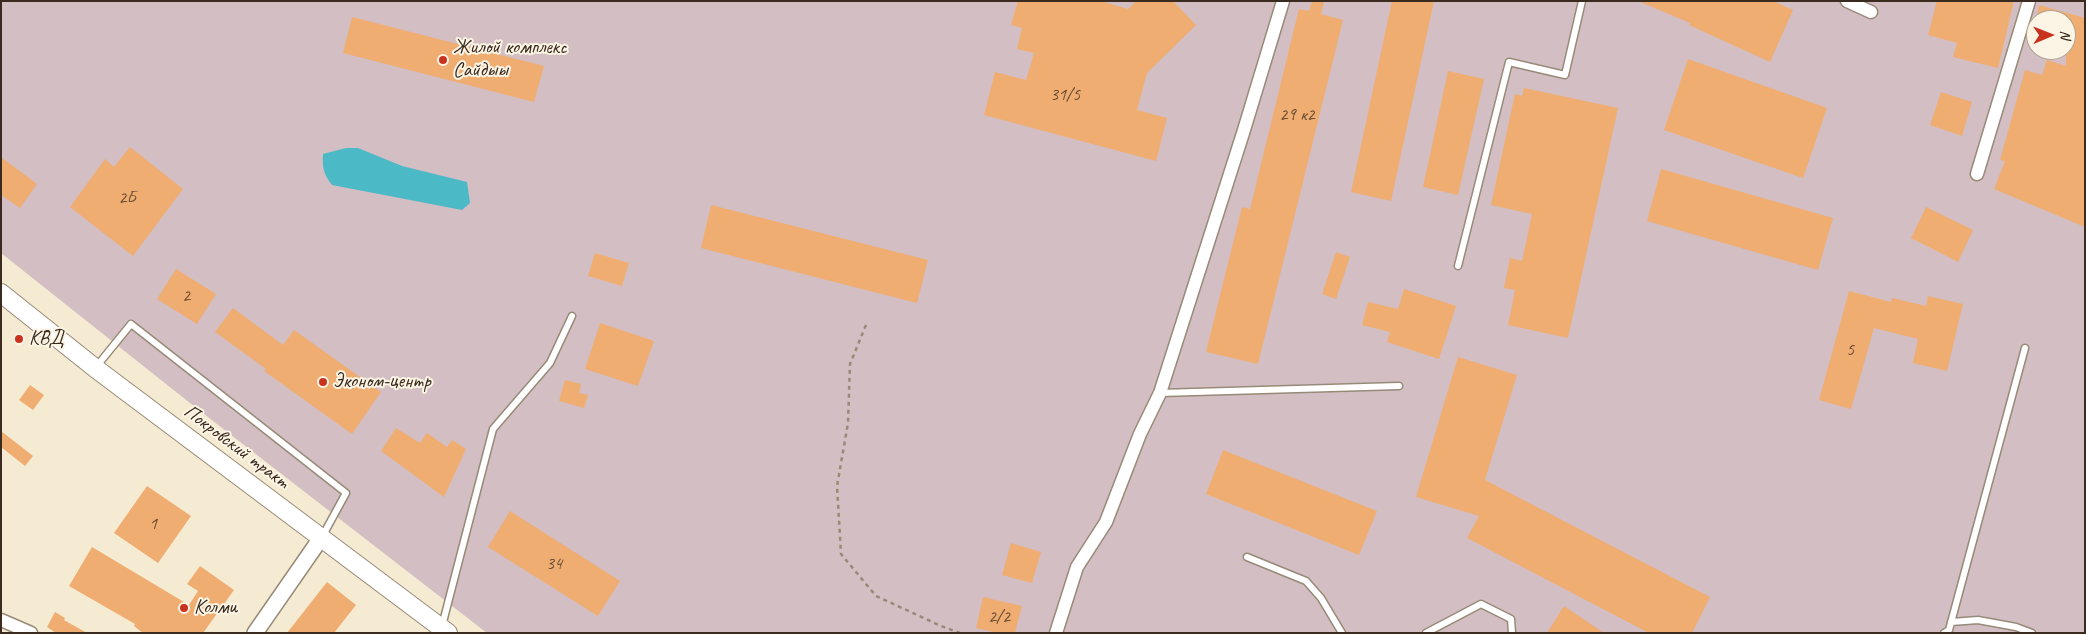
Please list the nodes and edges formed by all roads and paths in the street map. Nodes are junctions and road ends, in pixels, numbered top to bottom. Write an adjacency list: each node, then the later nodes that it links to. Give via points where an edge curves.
1 (1282, 1): 14 (street)
2 (1582, 1): 7 (lane, via 1565,75 1508,62)
3 (1847, 1): 5 (street)
4 (2028, 1): 6 (street)
5 (1871, 12)
6 (1977, 174)
7 (1458, 266)
8 (1, 293): 12 (main road, Покровский тракт)
9 (572, 316): 19 (lane, via 550,363 493,429)
10 (866, 325): 22 (path, via 850,364 848,423 838,486 841,554 876,596)
11 (2025, 348): 18 (lane)
12 (96, 368): 15 (main road, Покровский тракт); 15 (lane, via 131,324 346,493)
13 (1399, 386): 14 (lane)
14 (1160, 393): 23 (street, via 1140,434 1106,522 1078,567)
15 (321, 538): 19 (main road, Покровский тракт); 21 (street)
16 (1247, 557): 24 (lane, via 1306,581)
17 (1, 620): 20 (street)
18 (1951, 622): 27 (lane, via 1949,630); 28 (lane, via 1978,620 2016,626)
19 (445, 630)
20 (31, 633)
21 (255, 633)
22 (960, 633)
23 (1056, 633)
24 (1342, 633)
25 (1426, 633): 26 (lane, via 1480,604 1511,619)
26 (1512, 633)
27 (1944, 633)
28 (2032, 633)

